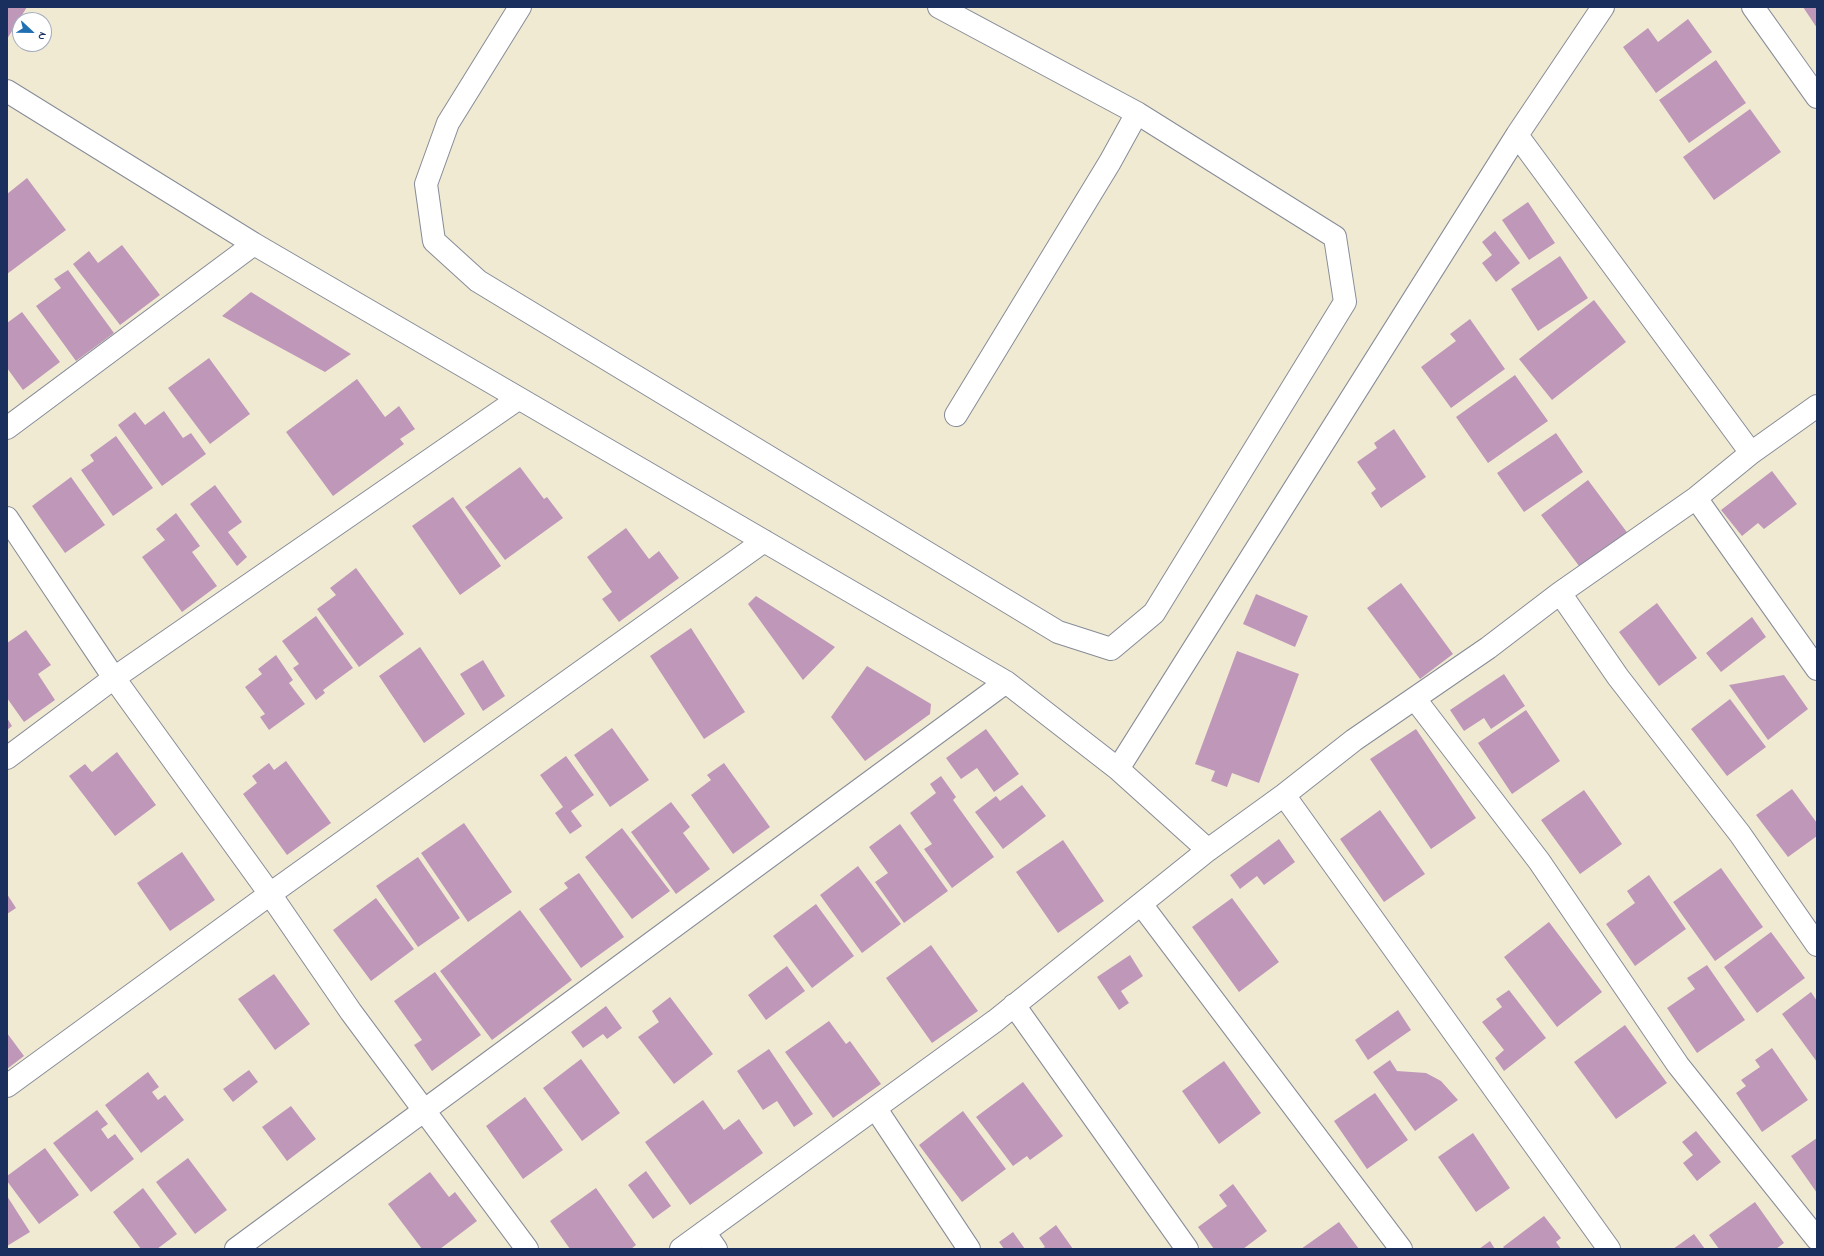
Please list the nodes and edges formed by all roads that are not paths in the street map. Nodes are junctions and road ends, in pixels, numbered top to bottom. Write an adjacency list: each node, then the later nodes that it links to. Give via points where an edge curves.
1 (520, 7): 7 (street, via 448,123 426,184 434,241 478,281 1058,632 1111,649 1154,613 1345,302 1335,237)
2 (939, 7): 7 (street)
3 (1603, 7): 8 (street)
4 (1753, 7): 6 (street)
5 (10, 96): 9 (street)
6 (1817, 97)
7 (1136, 113): 12 (street, via 1110,162)
8 (1517, 135): 14 (street); 24 (street)
9 (254, 244): 10 (street); 13 (street)
10 (518, 399): 17 (street); 20 (street)
11 (1817, 406): 14 (street)
12 (956, 415)
13 (7, 428)
14 (1751, 453): 15 (street)
15 (1696, 498): 18 (street); 19 (street)
16 (7, 518): 20 (street)
17 (764, 541): 21 (street); 27 (street)
18 (1560, 593): 22 (street); 29 (street, via 1618,677 1740,834)
19 (1817, 669)
20 (114, 678): 23 (street); 27 (street)
21 (1006, 682): 24 (street); 33 (street)
22 (1415, 699): 25 (street, via 1354,740); 34 (street, via 1540,861 1678,1065)
23 (7, 758)
24 (1118, 769): 26 (street)
25 (1284, 795): 26 (street); 42 (street)
26 (1208, 850): 28 (street)
27 (270, 894): 31 (street); 33 (street)
28 (1141, 904): 30 (street); 41 (street)
29 (1817, 945)
30 (1014, 1005): 32 (street); 40 (street)
31 (7, 1086)
32 (876, 1109): 35 (street); 39 (street)
33 (424, 1112): 36 (street); 37 (street)
34 (1817, 1239)
35 (710, 1240): 38 (street)
36 (236, 1249)
37 (527, 1249)
38 (681, 1249)
39 (969, 1249)
40 (1187, 1249)
41 (1402, 1249)
42 (1609, 1249)

